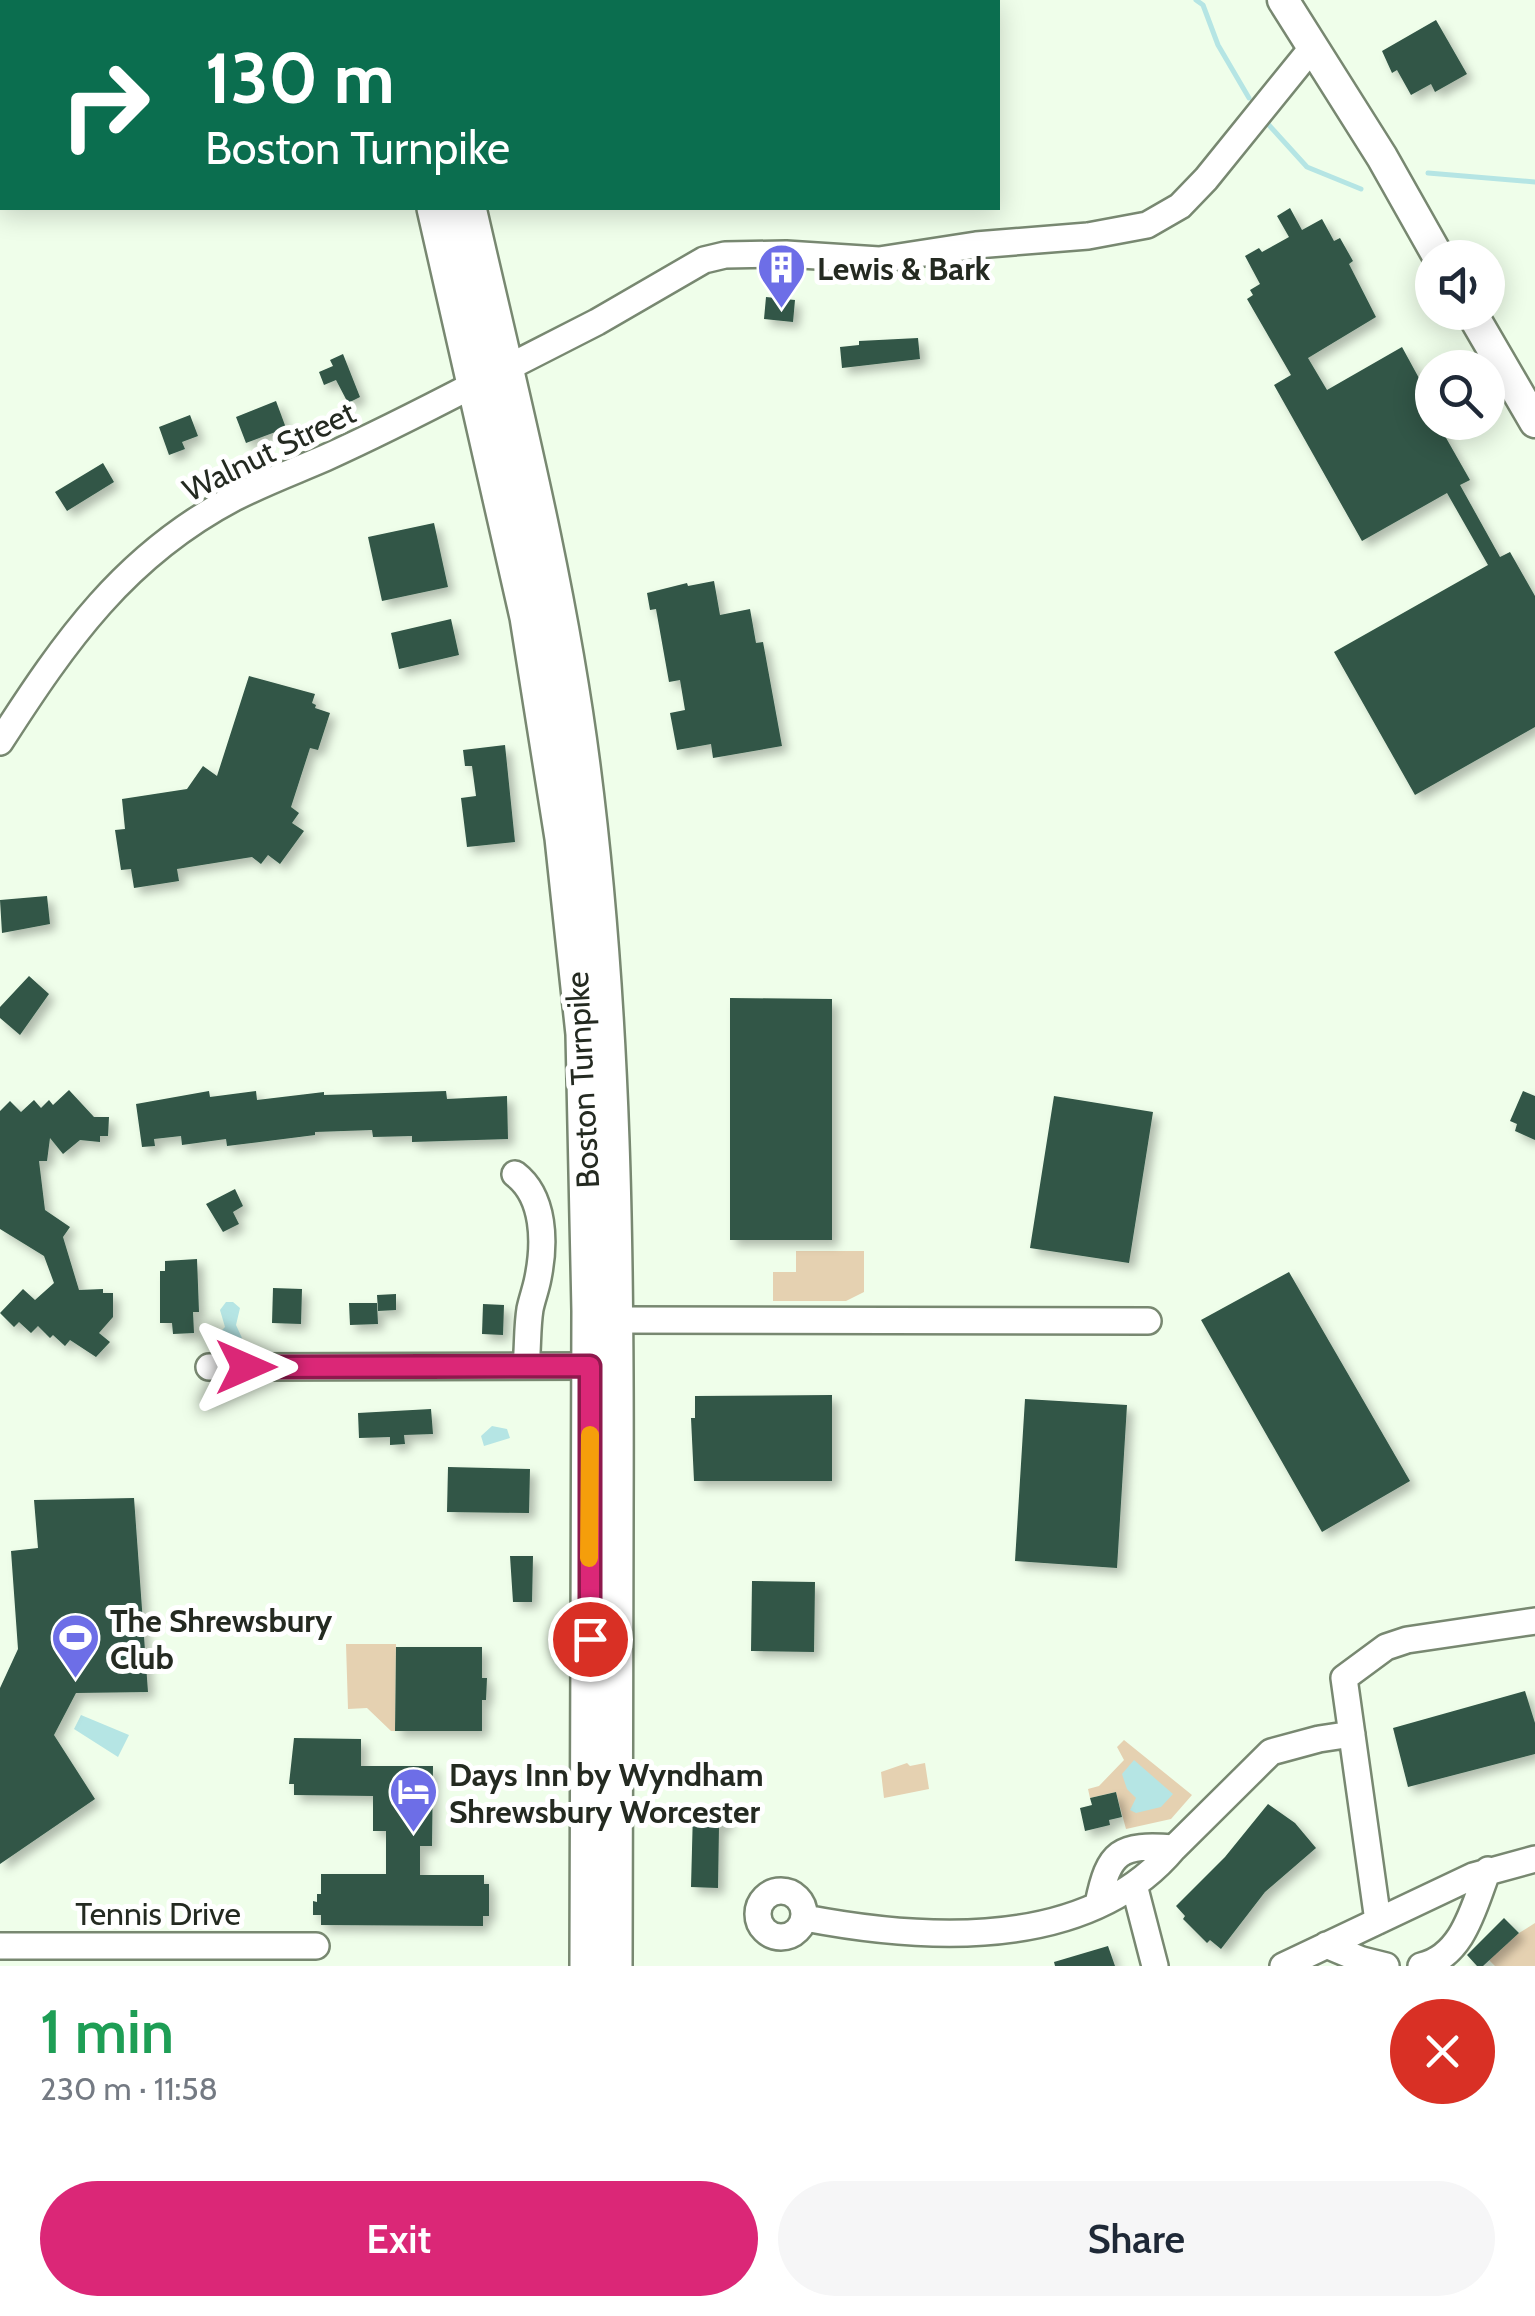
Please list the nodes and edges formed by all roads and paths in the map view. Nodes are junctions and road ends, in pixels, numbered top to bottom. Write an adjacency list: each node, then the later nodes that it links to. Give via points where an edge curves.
1 (1283, 0): 2 (main road)
2 (1312, 48): 5 (main road); 7 (street, Walnut Street, via 1165,218 1108,233 879,260 748,254 704,260)
3 (436, 210): 7 (highway, Boston Turnpike)
4 (468, 210): 7 (highway, Boston Turnpike)
5 (1429, 240)
6 (1481, 330): 8 (main road)
7 (490, 376): 9 (street, Walnut Street, via 234,498 158,549 74,630); 11 (highway, Boston Turnpike, via 562,638 582,768 610,1078); 14 (highway, Boston Turnpike, via 573,918 584,1034)
8 (1535, 422)
9 (0, 742)
10 (514, 1174): 13 (street, via 526,1183 540,1216)
11 (616, 1320): 12 (street); 29 (highway, Boston Turnpike)
12 (1148, 1321)
13 (526, 1366): 14 (street); 15 (street)
14 (590, 1366): 28 (highway, Boston Turnpike)
15 (209, 1368)
16 (1535, 1621): 17 (street, via 1407,1640 1376,1653 1344,1678)
17 (1352, 1734): 18 (street, via 1270,1752); 24 (street)
18 (1174, 1848): 21 (street); 22 (street, via 1134,1848 1114,1857)
19 (1535, 1860): 20 (street)
20 (1488, 1870): 24 (street); 33 (street, via 1455,1945)
21 (1134, 1885): 22 (street); 30 (street)
22 (1098, 1904): 23 (street, via 988,1932 868,1928)
23 (805, 1918)
24 (1378, 1921): 25 (street)
25 (1326, 1945): 31 (street); 32 (street)
26 (0, 1946): 27 (street, Tennis Drive)
27 (316, 1946)
28 (588, 1966)
29 (614, 1966)
30 (1154, 1966)
31 (1284, 1966)
32 (1386, 1966)
33 (1421, 1966)

